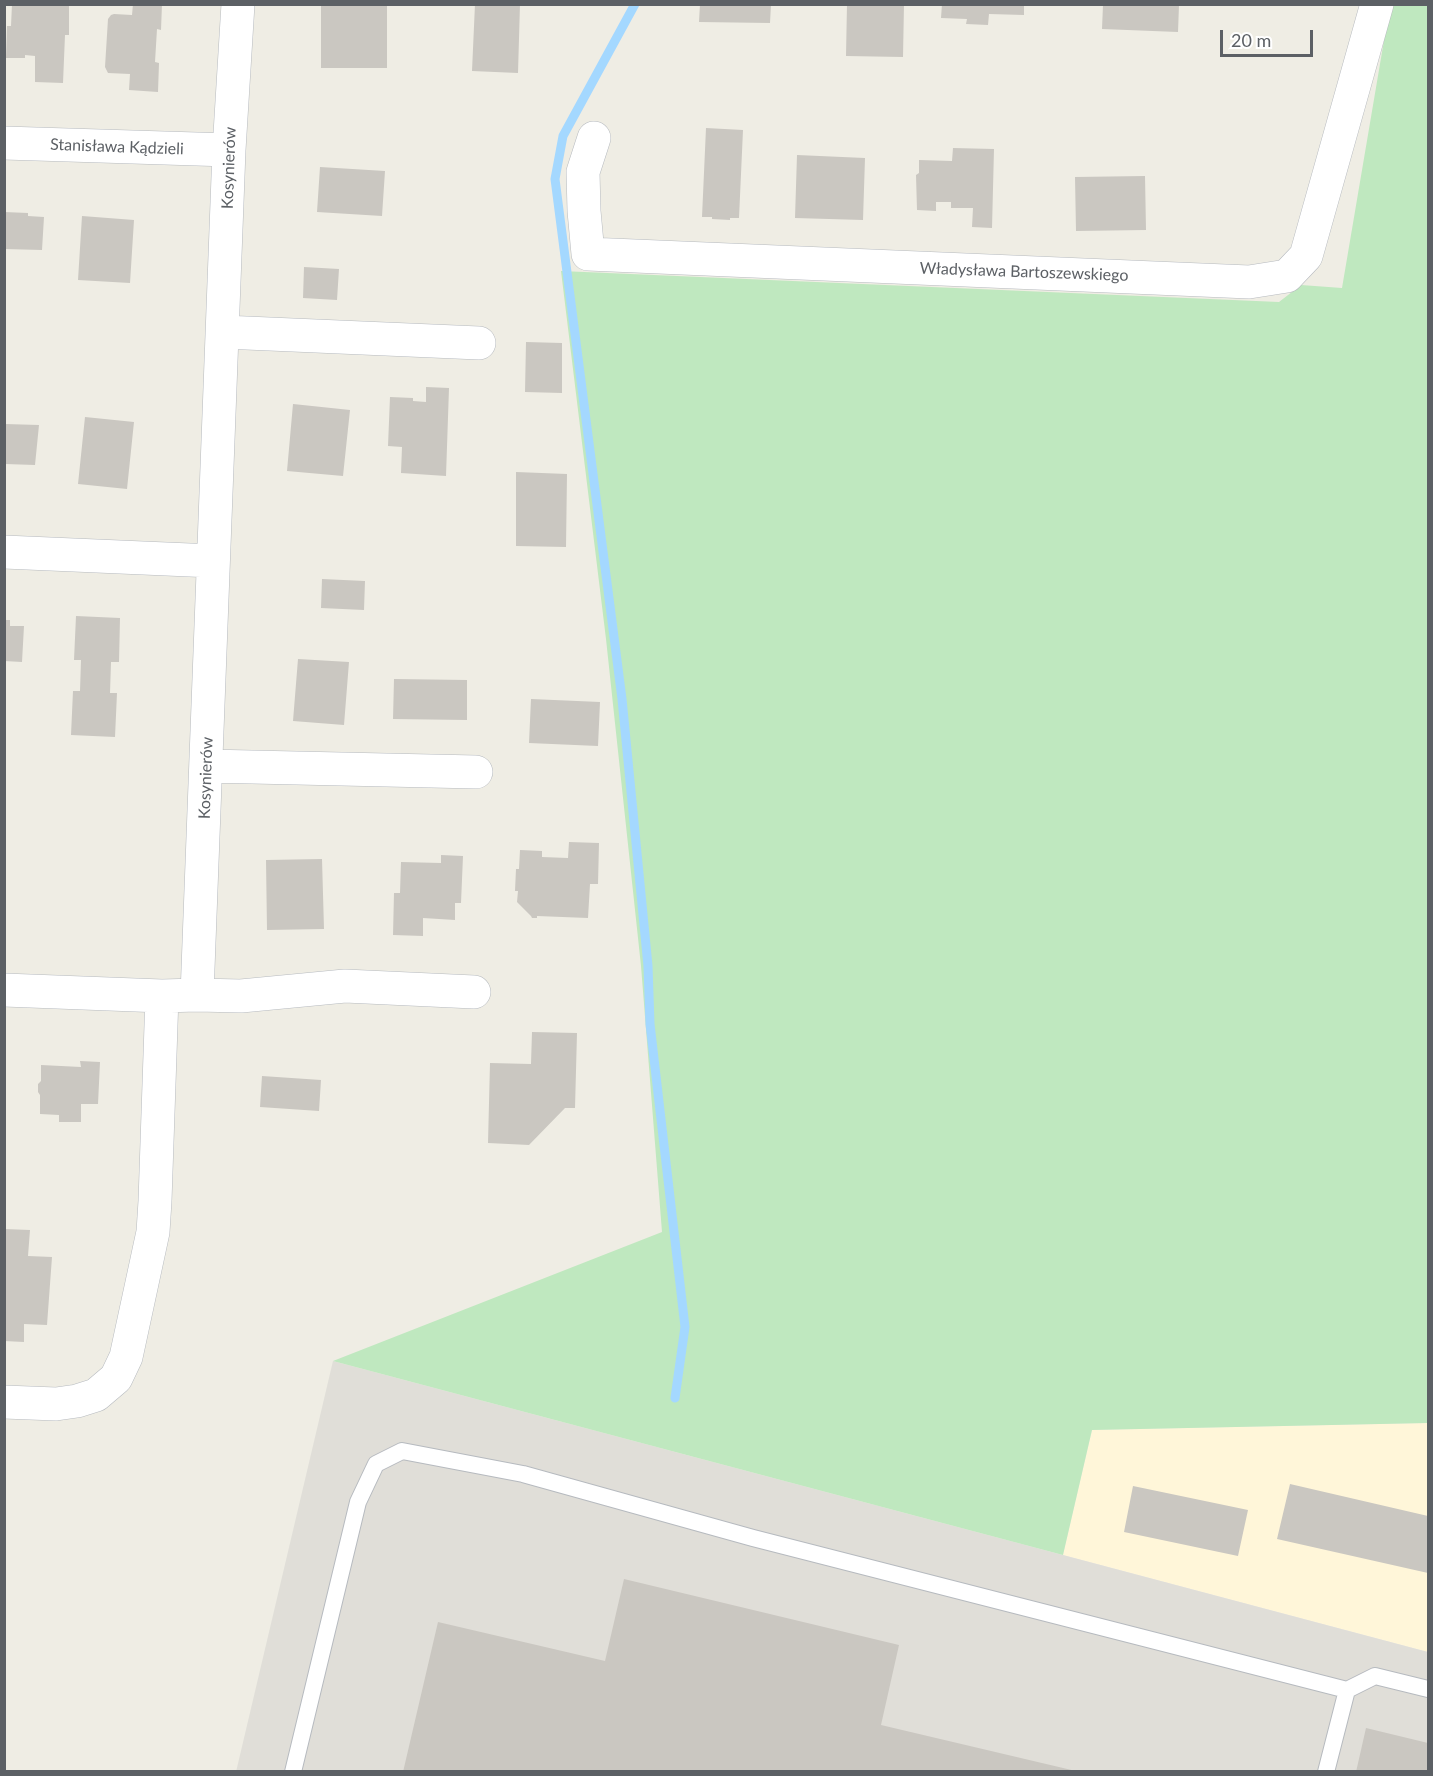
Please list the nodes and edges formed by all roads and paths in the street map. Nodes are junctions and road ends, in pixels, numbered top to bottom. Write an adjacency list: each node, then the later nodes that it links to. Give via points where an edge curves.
1 (238, 4): 5 (street, Kosynierów)
2 (1377, 4): 3 (street, Władysława Bartoszewskiego, via 1306,256 1287,276 1249,282 588,254 583,172)
3 (594, 138)
4 (4, 143): 5 (street, Stanisława Kądzieli)
5 (229, 150): 6 (street, Kosynierów)
6 (223, 332): 7 (street); 9 (street, Kosynierów)
7 (479, 343)
8 (4, 552): 9 (street)
9 (213, 561): 10 (street, Kosynierów)
10 (207, 766): 11 (street); 14 (street, Kosynierów)
11 (476, 772)
12 (4, 990): 15 (street)
13 (474, 992): 14 (street, via 345,986 241,996)
14 (197, 995): 15 (street)
15 (162, 996): 16 (street, via 153,1232 126,1357 116,1378 96,1395 56,1404)
16 (4, 1402)
17 (1428, 1689): 18 (lane, via 1375,1676)
18 (1347, 1690): 19 (lane, via 753,1538 523,1474 402,1451 376,1464 358,1502); 20 (lane)
19 (293, 1772)
20 (1326, 1772)

